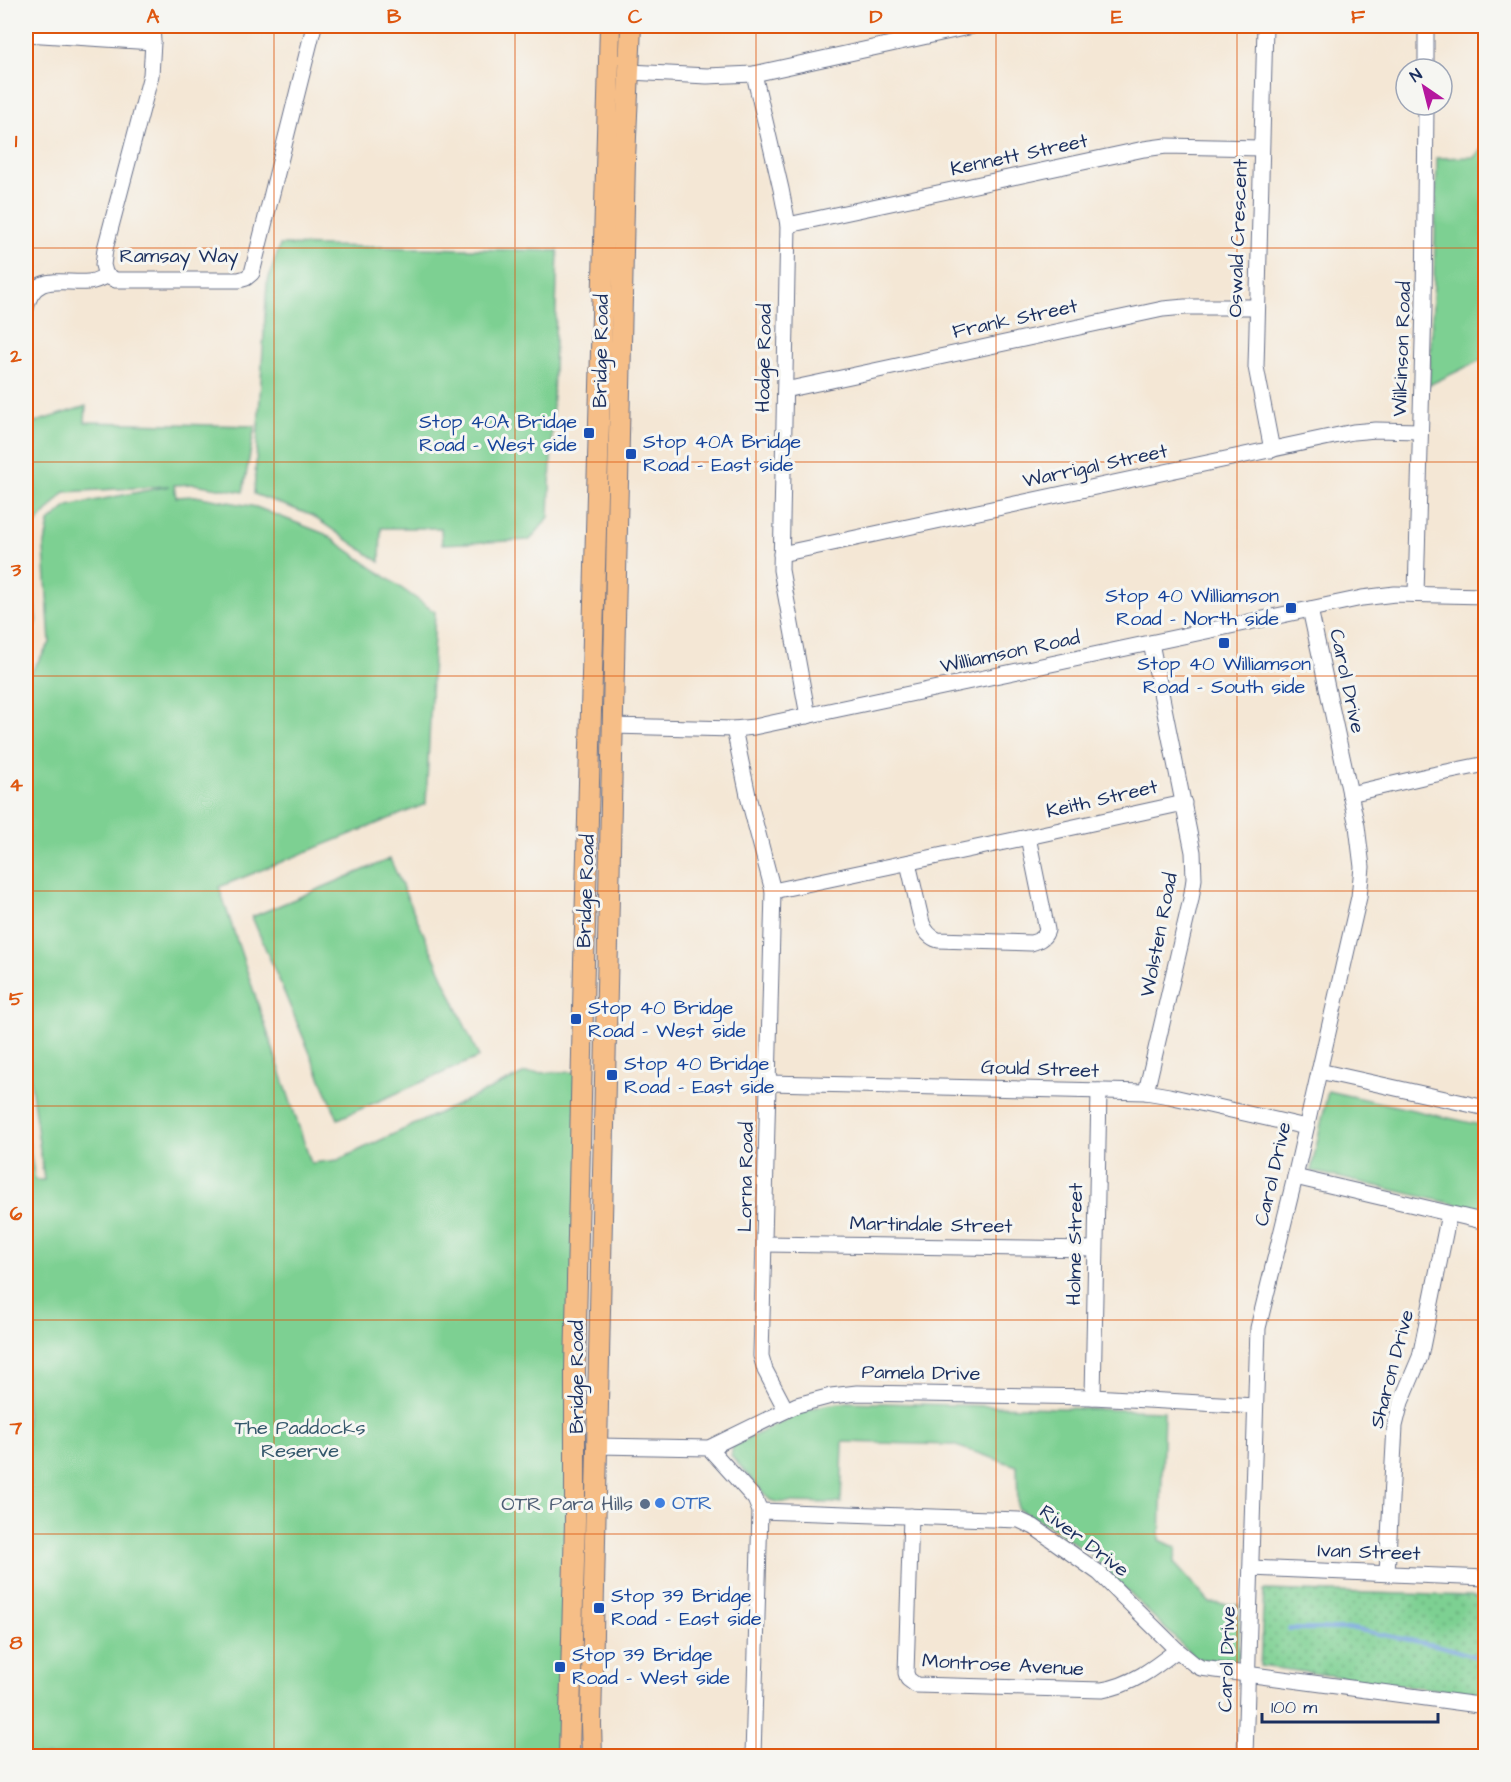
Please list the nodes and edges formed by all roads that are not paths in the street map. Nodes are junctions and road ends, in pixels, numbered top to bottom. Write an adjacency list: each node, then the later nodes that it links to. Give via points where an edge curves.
1 (152, 26): 9 (street, Ramsay Way)
2 (314, 26): 17 (street, Ramsay Way, via 252,273 238,280 127,281)
3 (610, 26): 11 (main road, Bridge Road)
4 (631, 26): 12 (main road, Bridge Road)
5 (973, 26): 13 (street)
6 (1265, 26): 15 (street, Oswald Crescent)
7 (1426, 26): 10 (street)
8 (26, 34): 9 (street)
9 (153, 42): 17 (street, Ramsay Way, via 151,75 105,249)
10 (1426, 57)
11 (608, 72): 12 (main road); 23 (main road, Bridge Road)
12 (630, 72): 13 (street); 24 (main road, Bridge Road)
13 (753, 74): 16 (street, Hodge Road)
14 (1426, 117): 21 (street, Wilkinson Road)
15 (1261, 148): 16 (street, Kennett Street, via 1144,149); 18 (street, Oswald Crescent)
16 (788, 225): 20 (street, Hodge Road)
17 (106, 276): 19 (street, via 91,282 45,282 31,294)
18 (1257, 307): 20 (street, Frank Street, via 1163,309); 22 (street, Oswald Crescent, via 1256,367)
19 (26, 309)
20 (785, 390): 25 (street, Hodge Road)
21 (1420, 431): 22 (street, Warrigal Street, via 1364,431); 26 (street, Wilkinson Road)
22 (1272, 450): 25 (street, Warrigal Street)
23 (597, 525): 24 (main road); 31 (main road, Bridge Road)
24 (617, 525): 32 (main road, Bridge Road)
25 (781, 554): 30 (street, Hodge Road, via 781,579)
26 (1416, 594): 27 (street, Williamson Road); 28 (street, Williamson Road, via 1370,597)
27 (1485, 597)
28 (1310, 609): 29 (street, Williamson Road); 35 (street, Carol Drive)
29 (1151, 643): 30 (street, Williamson Road); 36 (street, Wolsten Road)
30 (808, 716): 33 (street, Williamson Road)
31 (590, 725): 32 (main road); 40 (main road, Bridge Road)
32 (612, 726): 33 (street, Williamson Road); 41 (main road, Bridge Road)
33 (734, 729): 39 (street, Lorna Road)
34 (1485, 764): 35 (street)
35 (1350, 794): 42 (street, Carol Drive, via 1360,851 1361,884)
36 (1184, 803): 37 (street, Keith Street); 45 (street, Wolsten Road, via 1193,852 1193,889)
37 (1028, 837): 38 (street, Keith Street); 38 (street, Keith Street, via 1047,930 1044,937 1031,943 931,937 922,922)
38 (908, 862): 39 (street, Keith Street)
39 (773, 891): 43 (street, Lorna Road)
40 (585, 915): 41 (main road); 57 (main road, Bridge Road, via 575,1371)
41 (608, 915): 56 (main road, Bridge Road)
42 (1320, 1071): 46 (street); 47 (street, Carol Drive)
43 (769, 1083): 44 (street, Gould Street); 51 (street, Lorna Road)
44 (1099, 1092): 45 (street, Gould Street); 52 (street, Holme Street)
45 (1146, 1092): 47 (street, Gould Street)
46 (1485, 1108)
47 (1306, 1127): 48 (street, Carol Drive)
48 (1295, 1177): 49 (street); 54 (street, Carol Drive, via 1258,1328)
49 (1449, 1214): 50 (street); 62 (street, Sharon Drive, via 1420,1357 1395,1426)
50 (1485, 1222)
51 (765, 1244): 52 (street, Martindale Street); 55 (street, Lorna Road, via 761,1356)
52 (1095, 1249): 53 (street, Holme Street)
53 (1093, 1397): 54 (street, Pamela Drive); 55 (street, Pamela Drive, via 858,1393 831,1396)
54 (1255, 1406): 61 (street, Carol Drive)
55 (786, 1410): 58 (street, Pamela Drive)
56 (597, 1446): 57 (main road); 58 (street, Pamela Drive); 68 (main road, Bridge Road)
57 (577, 1447): 67 (main road, Bridge Road)
58 (709, 1448): 59 (street, via 755,1499)
59 (760, 1512): 60 (street, River Drive); 69 (street)
60 (911, 1515): 64 (street, River Drive, via 1026,1522 1099,1573); 64 (street, Montrose Avenue, via 906,1673 916,1685 1102,1690 1127,1684)
61 (1251, 1569): 62 (street, Ivan Street); 65 (street, Carol Drive)
62 (1387, 1573): 63 (street, Ivan Street)
63 (1485, 1578)
64 (1177, 1650): 65 (street, River Drive, via 1201,1668)
65 (1247, 1674): 66 (street, River Drive); 70 (street, Carol Drive)
66 (1485, 1706)
67 (568, 1756)
68 (592, 1756)
69 (753, 1756)
70 (1245, 1756)

